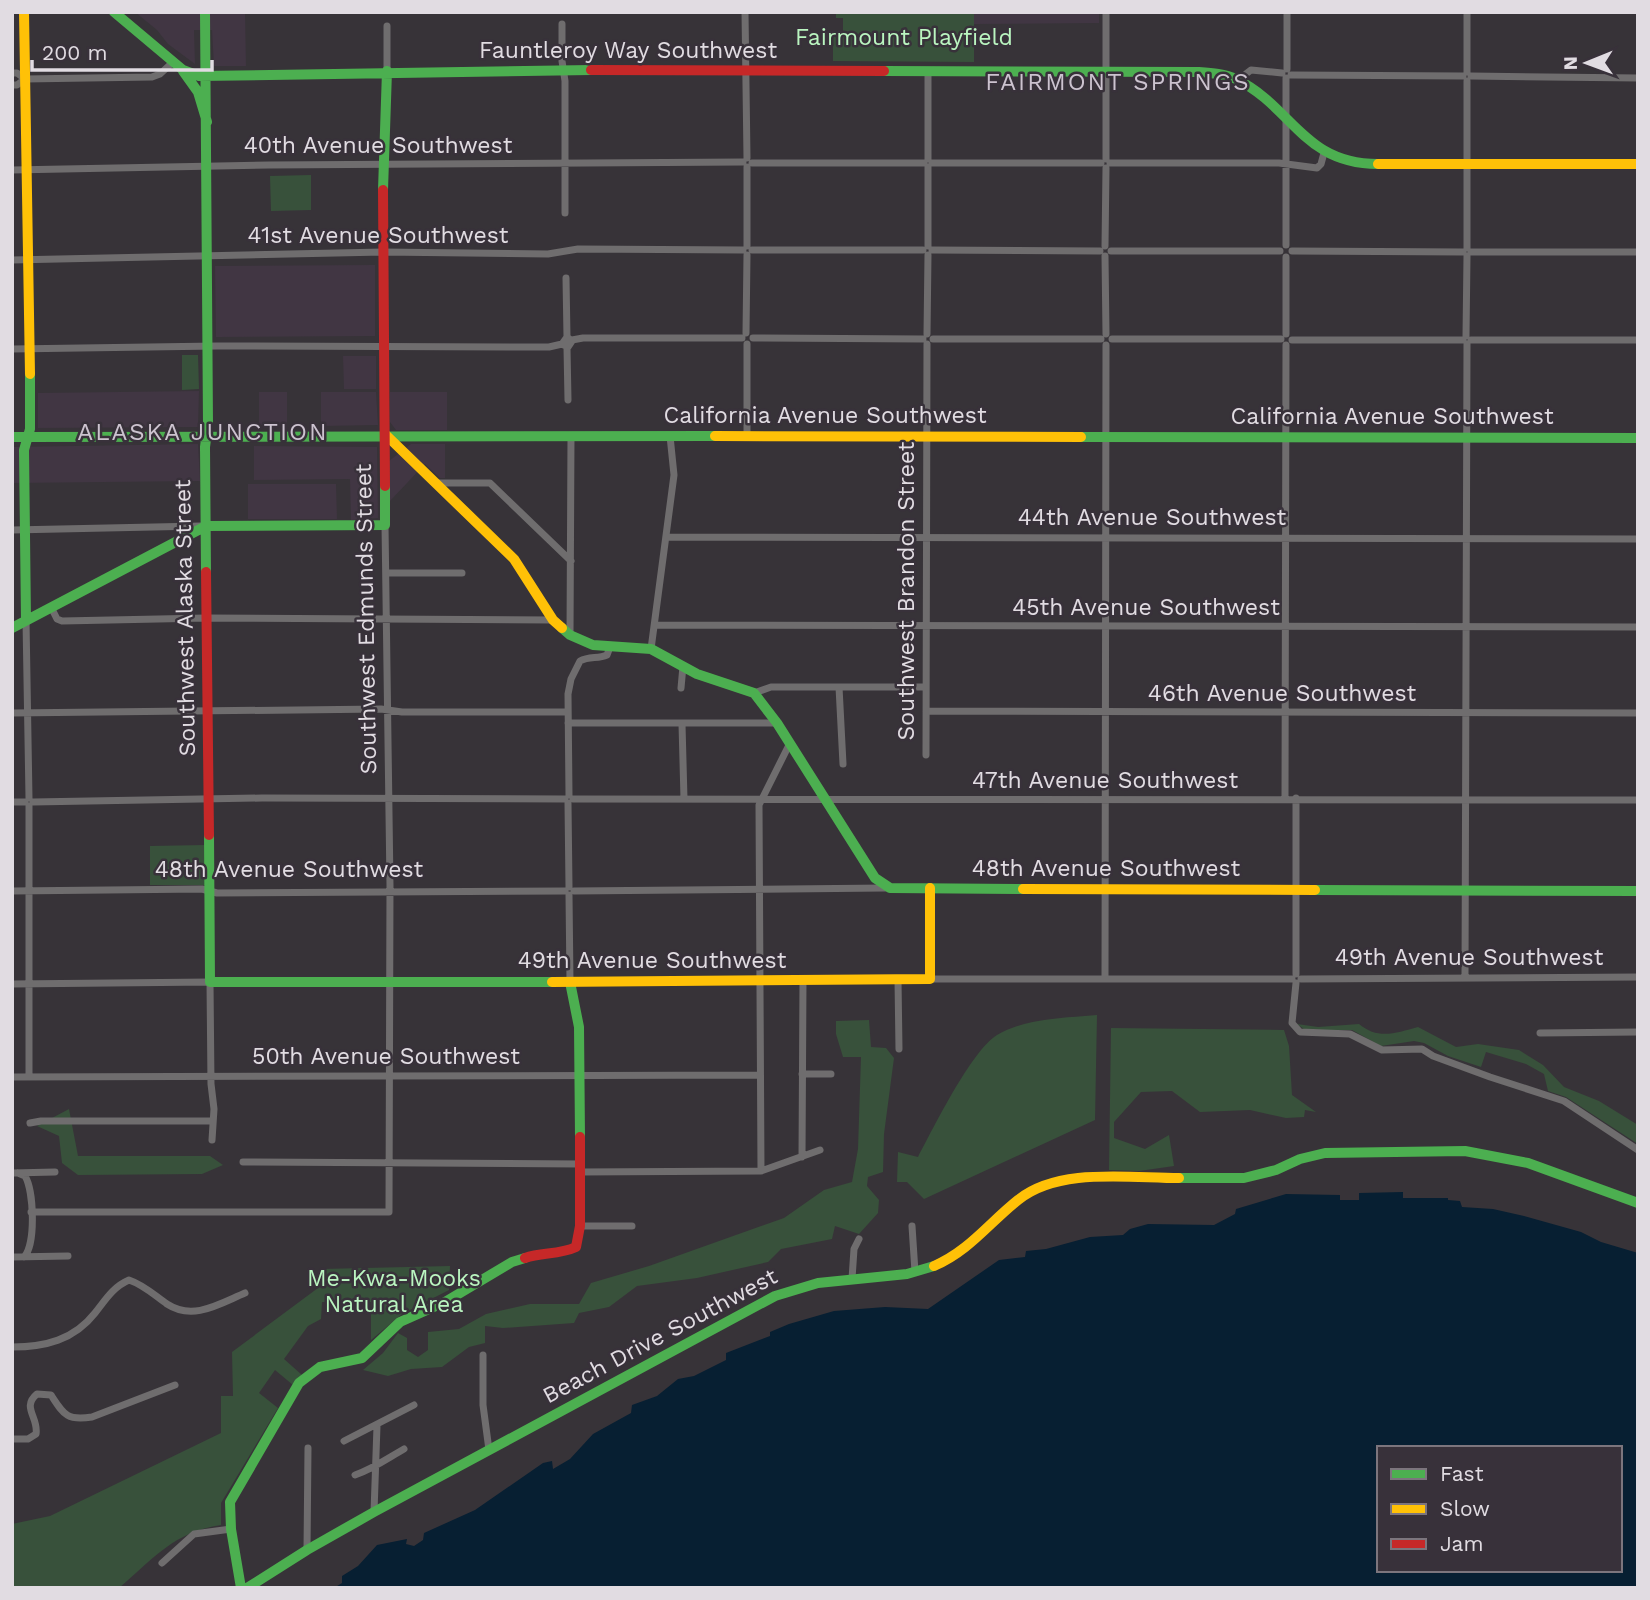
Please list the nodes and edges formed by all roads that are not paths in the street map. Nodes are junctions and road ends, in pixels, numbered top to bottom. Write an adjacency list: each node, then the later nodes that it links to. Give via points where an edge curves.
1 (24, 12): 22 (main road)
2 (114, 12): 10 (main road, Fauntleroy Way Southwest)
3 (205, 12): 19 (main road, Southwest Alaska Street)
4 (746, 12): 14 (street)
5 (1106, 12): 16 (street)
6 (1287, 12): 18 (street)
7 (1468, 12): 20 (street)
8 (562, 24): 12 (street)
9 (387, 26): 13 (street, Southwest Edmunds Street)
10 (173, 62): 11 (main road, Fauntleroy Way Southwest); 22 (street, via 152,77)
11 (183, 70): 19 (main road, Fauntleroy Way Southwest); 26 (main road, via 198,92)
12 (564, 70): 13 (main road, Fauntleroy Way Southwest); 14 (main road, Fauntleroy Way Southwest); 29 (street)
13 (387, 71): 19 (main road, Fauntleroy Way Southwest); 35 (main road, Southwest Edmunds Street)
14 (746, 71): 15 (main road, Fauntleroy Way Southwest); 28 (street)
15 (928, 72): 16 (main road, Fauntleroy Way Southwest); 30 (street, Southwest Brandon Street)
16 (1106, 72): 23 (main road, Fauntleroy Way Southwest, via 1199,72); 31 (street)
17 (12, 73): 22 (street)
18 (1287, 74): 20 (street); 23 (street, via 1251,70); 25 (street)
19 (206, 76): 26 (main road, Southwest Alaska Street)
20 (1467, 76): 21 (street); 32 (street)
21 (1638, 78)
22 (25, 79): 24 (street); 38 (main road)
23 (1238, 80): 25 (main road, Fauntleroy Way Southwest)
24 (12, 85)
25 (1287, 121): 27 (main road, Fauntleroy Way Southwest); 33 (street)
26 (207, 122): 36 (main road, Southwest Alaska Street)
27 (1324, 153): 32 (main road, Fauntleroy Way Southwest, via 1357,164); 33 (street, 40th Avenue Southwest, via 1317,168)
28 (747, 162): 29 (street, 40th Avenue Southwest); 30 (street, 40th Avenue Southwest); 40 (street)
29 (565, 163): 35 (street, 40th Avenue Southwest); 39 (street)
30 (928, 163): 31 (street, 40th Avenue Southwest); 41 (street, Southwest Brandon Street)
31 (1106, 163): 33 (street, 40th Avenue Southwest); 42 (street)
32 (1467, 163): 34 (main road, Fauntleroy Way Southwest); 45 (street)
33 (1287, 164): 43 (street)
34 (1638, 164)
35 (384, 165): 36 (street, 40th Avenue Southwest); 44 (main road, Southwest Edmunds Street)
36 (207, 166): 38 (street, 40th Avenue Southwest); 47 (main road, Southwest Alaska Street)
37 (12, 170): 38 (street, 40th Avenue Southwest)
38 (26, 170): 49 (main road)
39 (565, 213)
40 (747, 250): 41 (street, 41st Avenue Southwest); 44 (street, 41st Avenue Southwest); 51 (street)
41 (928, 250): 42 (street, 41st Avenue Southwest); 52 (street, Southwest Brandon Street)
42 (1105, 251): 43 (street, 41st Avenue Southwest); 53 (street)
43 (1286, 251): 45 (street, 41st Avenue Southwest); 54 (street)
44 (383, 252): 47 (street, 41st Avenue Southwest); 59 (main road, Southwest Edmunds Street)
45 (1467, 252): 46 (street, 41st Avenue Southwest); 55 (street)
46 (1638, 252)
47 (208, 256): 49 (street, 41st Avenue Southwest); 58 (main road, Southwest Alaska Street)
48 (12, 260): 49 (street, 41st Avenue Southwest)
49 (27, 260): 61 (main road)
50 (566, 278): 57 (street)
51 (747, 338): 52 (street); 57 (street, via 583,338); 67 (street)
52 (928, 339): 53 (street); 68 (street, Southwest Brandon Street)
53 (1106, 339): 54 (street); 72 (street)
54 (1286, 339): 55 (street); 69 (street)
55 (1467, 340): 56 (street); 73 (street)
56 (1638, 340)
57 (567, 342): 59 (street, via 549,347); 62 (street)
58 (208, 346): 59 (street); 61 (street); 63 (main road, Southwest Alaska Street)
59 (385, 347): 64 (main road, Southwest Edmunds Street)
60 (12, 349): 61 (street)
61 (29, 349): 71 (main road)
62 (568, 400)
63 (207, 435): 64 (main road, California Avenue Southwest); 71 (main road, California Avenue Southwest); 77 (main road, Southwest Alaska Street)
64 (386, 435): 65 (main road, California Avenue Southwest); 75 (main road); 76 (main road, Southwest Edmunds Street)
65 (571, 436): 66 (main road, California Avenue Southwest); 88 (street)
66 (670, 436): 67 (main road, California Avenue Southwest); 81 (street, via 674,475)
67 (747, 436): 68 (main road, California Avenue Southwest)
68 (928, 436): 72 (main road, California Avenue Southwest); 82 (street, Southwest Brandon Street)
69 (1286, 436): 72 (main road, California Avenue Southwest); 73 (main road, California Avenue Southwest); 84 (street)
70 (12, 437): 71 (main road, California Avenue Southwest)
71 (29, 437): 80 (main road, via 24,450)
72 (1106, 437): 83 (street)
73 (1466, 437): 74 (main road, California Avenue Southwest); 85 (street)
74 (1638, 438)
75 (435, 483): 88 (street, via 491,483); 95 (main road, via 514,559)
76 (385, 525): 77 (main road); 89 (street, Southwest Edmunds Street)
77 (206, 526): 78 (street); 87 (main road); 92 (main road, Southwest Alaska Street)
78 (158, 527): 80 (street); 87 (street, via 170,531)
79 (12, 530): 80 (street)
80 (25, 530): 94 (main road)
81 (666, 537): 82 (street, 44th Avenue Southwest); 96 (street)
82 (927, 537): 83 (street, 44th Avenue Southwest); 97 (street, Southwest Brandon Street)
83 (1105, 537): 84 (street, 44th Avenue Southwest); 98 (street)
84 (1285, 538): 85 (street, 44th Avenue Southwest); 99 (street)
85 (1466, 538): 86 (street, 44th Avenue Southwest); 100 (street)
86 (1638, 539)
87 (177, 541): 91 (main road)
88 (571, 561): 103 (street)
89 (387, 573): 90 (street); 93 (street, Southwest Edmunds Street)
90 (463, 573)
91 (51, 607): 92 (street, via 62,621); 94 (main road)
92 (206, 618): 93 (street); 111 (main road, Southwest Alaska Street)
93 (387, 618): 95 (street); 112 (street, Southwest Edmunds Street)
94 (26, 620): 102 (main road); 118 (street)
95 (553, 620): 103 (main road)
96 (655, 625): 97 (street, 45th Avenue Southwest); 105 (street)
97 (927, 625): 98 (street, 45th Avenue Southwest); 108 (street, Southwest Brandon Street)
98 (1105, 625): 99 (street, 45th Avenue Southwest); 115 (street)
99 (1285, 626): 100 (street, 45th Avenue Southwest); 116 (street)
100 (1466, 626): 101 (street, 45th Avenue Southwest); 119 (street)
101 (1638, 626)
102 (12, 628)
103 (570, 635): 104 (main road)
104 (610, 647): 105 (main road); 114 (street, via 607,655 580,661 569,686)
105 (651, 649): 106 (main road)
106 (683, 666): 109 (street); 110 (main road)
107 (839, 687): 108 (street); 110 (street, via 771,687); 126 (street)
108 (926, 687): 113 (street, Southwest Brandon Street)
109 (681, 688)
110 (754, 693): 122 (main road)
111 (206, 710): 112 (street); 118 (street); 129 (main road, Southwest Alaska Street)
112 (389, 710): 114 (street); 130 (street, Southwest Edmunds Street)
113 (926, 711): 115 (street, 46th Avenue Southwest); 125 (street, Southwest Brandon Street)
114 (568, 712): 121 (street)
115 (1105, 712): 116 (street, 46th Avenue Southwest); 135 (street)
116 (1285, 712): 119 (street, 46th Avenue Southwest); 127 (street)
117 (12, 713): 118 (street)
118 (28, 713): 139 (street)
119 (1466, 713): 120 (street, 46th Avenue Southwest); 136 (street)
120 (1638, 713)
121 (568, 723): 123 (street); 131 (street)
122 (777, 723): 123 (street); 124 (main road)
123 (682, 724): 132 (street)
124 (790, 743): 133 (street); 134 (main road)
125 (926, 755)
126 (843, 764)
127 (1285, 798): 128 (street, 47th Avenue Southwest); 135 (street, 47th Avenue Southwest)
128 (1296, 798): 136 (street, 47th Avenue Southwest); 144 (street)
129 (208, 799): 130 (street, 47th Avenue Southwest); 139 (street, 47th Avenue Southwest); 148 (main road, Southwest Alaska Street)
130 (389, 799): 131 (street, 47th Avenue Southwest); 149 (street, Southwest Edmunds Street)
131 (569, 799): 132 (street, 47th Avenue Southwest); 150 (street)
132 (684, 799): 133 (street, 47th Avenue Southwest)
133 (760, 800): 134 (street, 47th Avenue Southwest); 143 (street)
134 (825, 800): 135 (street, 47th Avenue Southwest); 140 (main road, via 875,878)
135 (1105, 800): 142 (street)
136 (1465, 800): 137 (street, 47th Avenue Southwest); 146 (street)
137 (1638, 800)
138 (12, 802): 139 (street, 47th Avenue Southwest)
139 (29, 802): 145 (street)
140 (890, 888): 141 (main road, 48th Avenue Southwest); 143 (street, 48th Avenue Southwest)
141 (930, 888): 142 (main road, 48th Avenue Southwest); 155 (main road)
142 (1105, 888): 144 (main road, 48th Avenue Southwest); 153 (street)
143 (759, 889): 150 (street, 48th Avenue Southwest); 159 (street)
144 (1296, 889): 146 (main road, 48th Avenue Southwest); 156 (street)
145 (29, 890): 147 (street, 48th Avenue Southwest); 148 (street, 48th Avenue Southwest); 164 (street)
146 (1466, 890): 151 (main road, 48th Avenue Southwest); 154 (street)
147 (12, 891)
148 (209, 891): 149 (street, 48th Avenue Southwest); 160 (main road, Southwest Alaska Street)
149 (390, 891): 150 (street, 48th Avenue Southwest); 161 (street, Southwest Edmunds Street)
150 (569, 891): 162 (street)
151 (1638, 891)
152 (1638, 977): 154 (street, 49th Avenue Southwest)
153 (1105, 978): 155 (street, 49th Avenue Southwest); 156 (street, 49th Avenue Southwest)
154 (1465, 978): 156 (street, 49th Avenue Southwest)
155 (930, 979): 158 (main road, 49th Avenue Southwest)
156 (1296, 979): 180 (street, via 1294,1028 1306,1034 1350,1034 1381,1050 1422,1049 1564,1101)
157 (803, 980): 158 (main road, 49th Avenue Southwest); 159 (main road, 49th Avenue Southwest); 168 (street)
158 (898, 980): 167 (street)
159 (760, 981): 162 (main road, 49th Avenue Southwest); 173 (street)
160 (210, 982): 161 (main road, 49th Avenue Southwest); 164 (street, 49th Avenue Southwest); 170 (street, Southwest Alaska Street)
161 (390, 982): 162 (main road, 49th Avenue Southwest); 171 (street, Southwest Edmunds Street)
162 (570, 982): 172 (main road, via 578,1017)
163 (12, 984): 164 (street, 49th Avenue Southwest)
164 (29, 984): 175 (street)
165 (1638, 1031): 166 (street)
166 (1540, 1033)
167 (900, 1049)
168 (802, 1074): 169 (street); 181 (street)
169 (831, 1074)
170 (211, 1075): 171 (street, 50th Avenue Southwest); 175 (street, 50th Avenue Southwest); 176 (street, Southwest Alaska Street)
171 (390, 1076): 172 (street, 50th Avenue Southwest); 183 (street, Southwest Edmunds Street)
172 (580, 1076): 173 (street, 50th Avenue Southwest); 184 (main road)
173 (760, 1076): 185 (street)
174 (12, 1077): 175 (street, 50th Avenue Southwest)
175 (29, 1077)
176 (213, 1121): 177 (street); 178 (street, Southwest Alaska Street)
177 (30, 1123)
178 (212, 1140)
179 (820, 1150): 181 (street)
180 (1638, 1150)
181 (802, 1157): 185 (street)
182 (243, 1162): 183 (street)
183 (390, 1164): 184 (street); 189 (street, Southwest Edmunds Street, via 389,1212)
184 (580, 1168): 185 (street); 190 (main road)
185 (761, 1171)
186 (55, 1172): 187 (street)
187 (15, 1173): 189 (street, via 25,1176 30,1188)
188 (1638, 1203): 197 (main road, Beach Drive Southwest, via 1528,1163 1479,1152 1339,1152 1314,1155 1244,1178 1047,1181 1019,1197 966,1249)
189 (31, 1212): 196 (street, via 31,1247)
190 (580, 1226): 191 (street); 213 (main road, via 573,1250 512,1262 407,1317 362,1358 320,1367 305,1378 290,1396 230,1502)
191 (632, 1226)
192 (912, 1226): 197 (street)
193 (859, 1239): 198 (street)
194 (68, 1256): 196 (street)
195 (12, 1257): 196 (street)
196 (24, 1257)
197 (915, 1272): 198 (main road, Beach Drive Southwest)
198 (852, 1279): 209 (main road, Beach Drive Southwest, via 786,1291)
199 (245, 1293): 200 (street, via 209,1310 192,1312 169,1306 130,1280 116,1286 77,1332 59,1341)
200 (12, 1347)
201 (483, 1355): 209 (street, via 482,1405)
202 (175, 1385): 205 (street, via 80,1419 70,1418 51,1395 37,1394 29,1403 36,1434)
203 (414, 1405): 204 (street)
204 (377, 1426): 206 (street); 210 (street)
205 (12, 1439)
206 (344, 1441)
207 (308, 1448): 214 (street)
208 (404, 1449): 210 (street)
209 (489, 1450): 212 (main road, Beach Drive Southwest)
210 (375, 1466): 211 (street); 212 (street)
211 (355, 1475)
212 (374, 1512): 214 (main road, Beach Drive Southwest)
213 (231, 1529): 215 (street, via 194,1534); 216 (main road)
214 (307, 1550): 217 (main road, Beach Drive Southwest)
215 (162, 1563)
216 (241, 1588)
217 (247, 1588)

